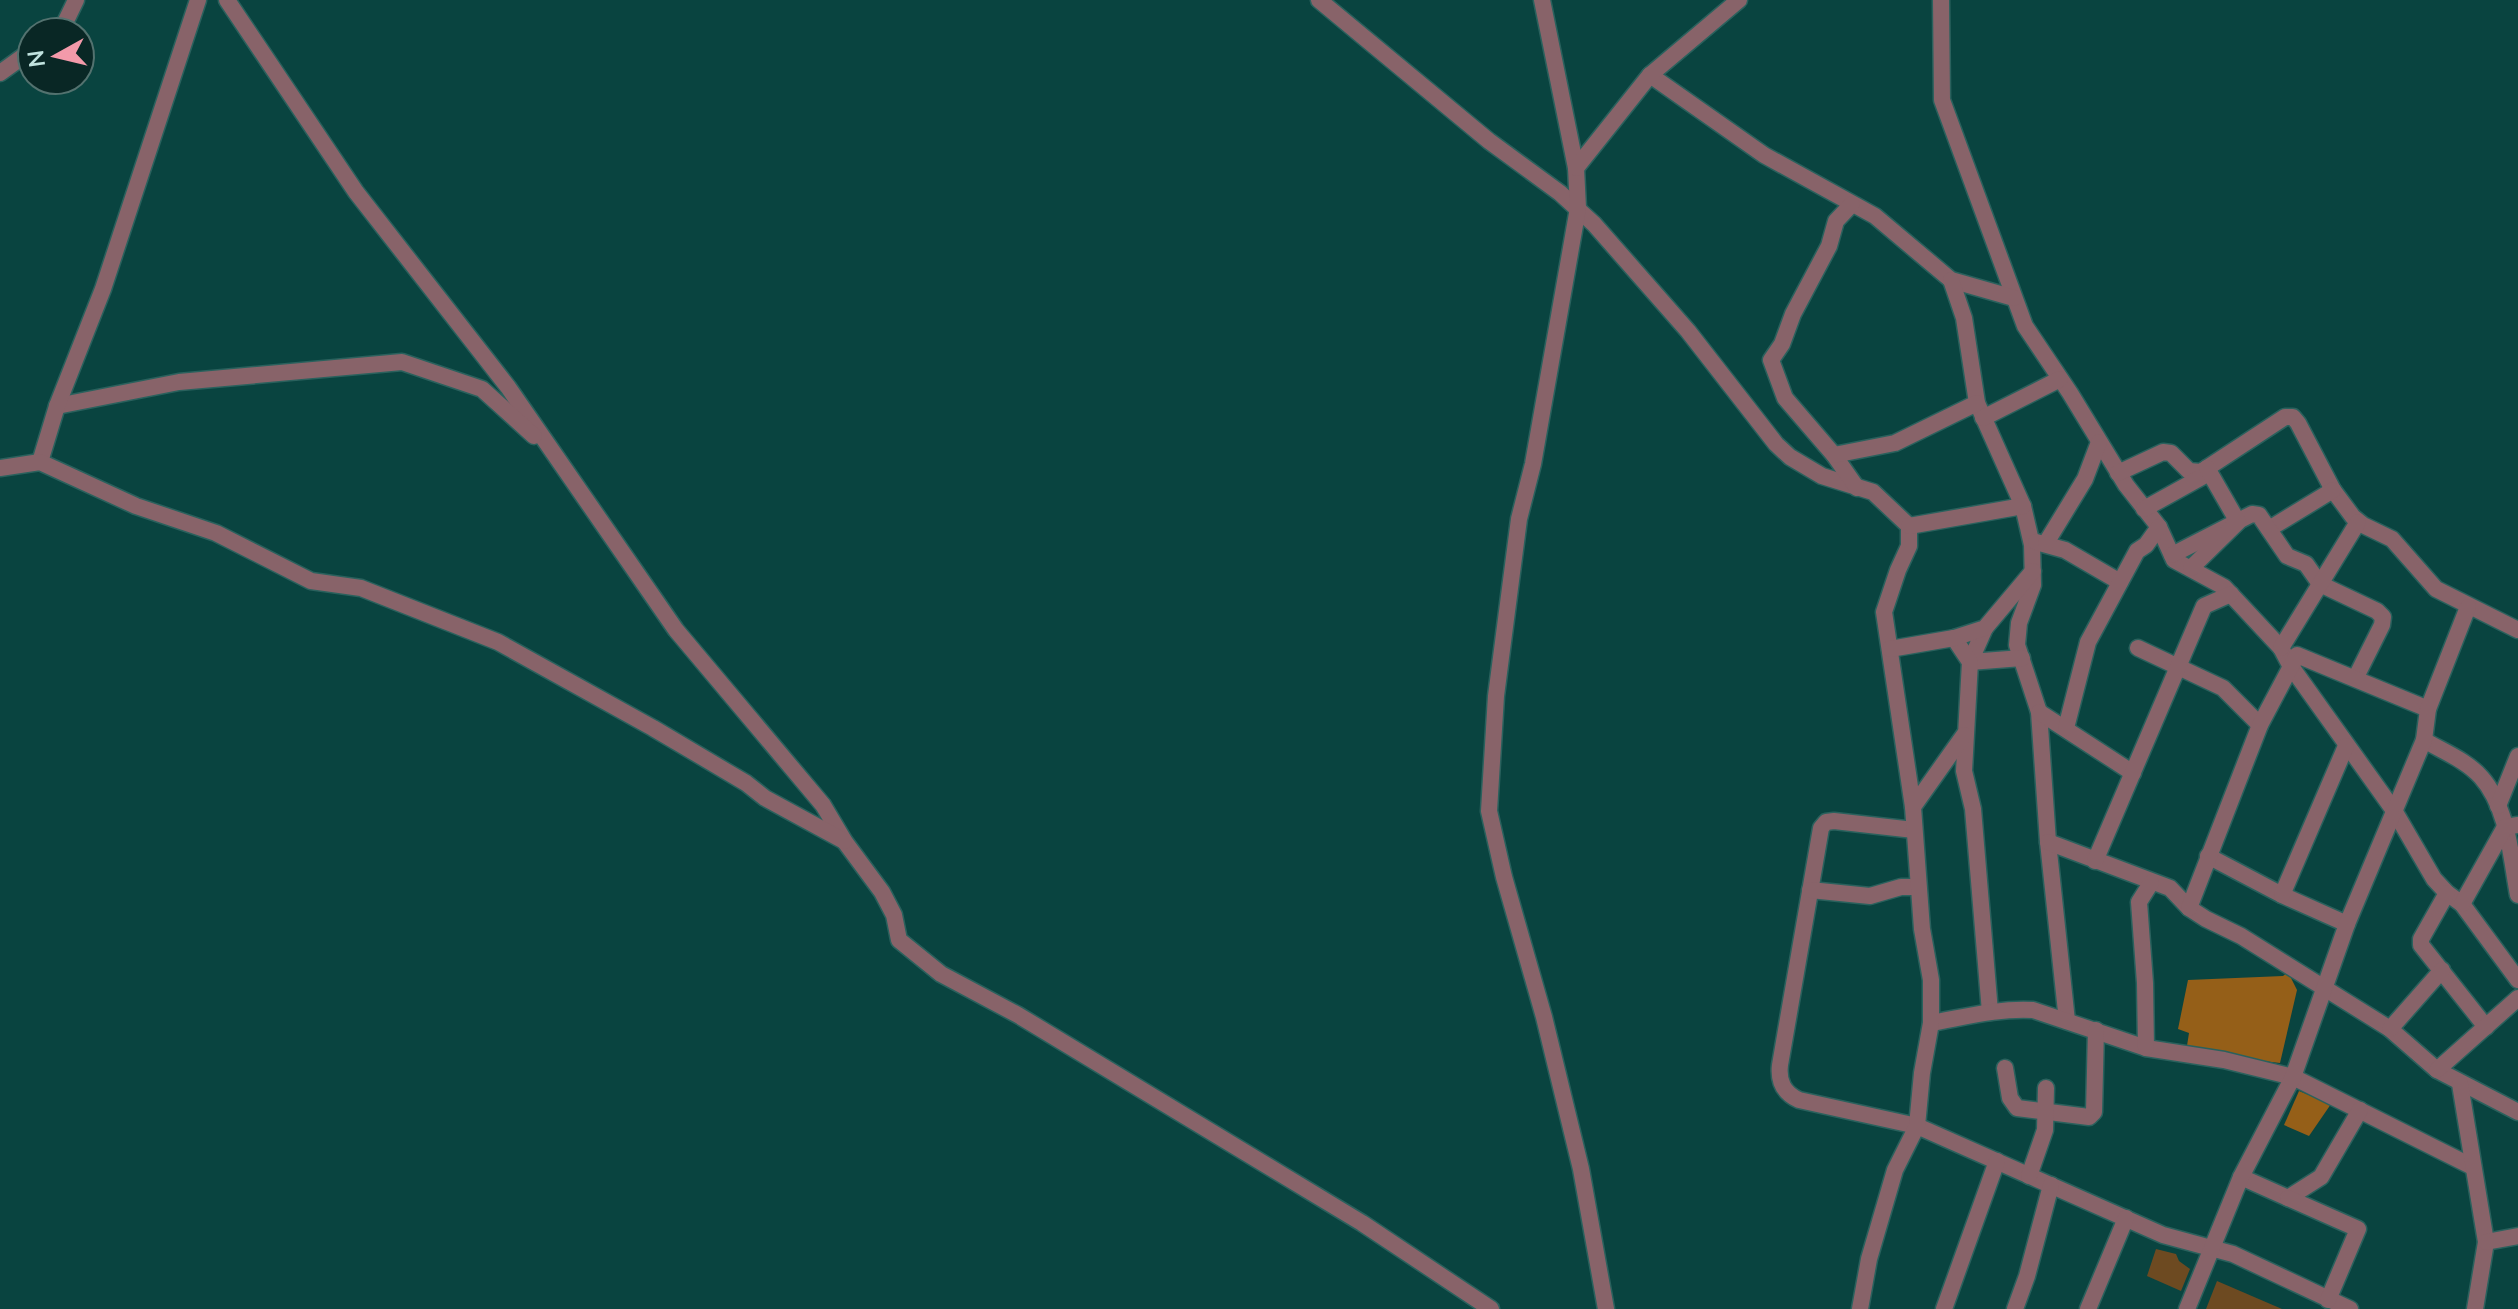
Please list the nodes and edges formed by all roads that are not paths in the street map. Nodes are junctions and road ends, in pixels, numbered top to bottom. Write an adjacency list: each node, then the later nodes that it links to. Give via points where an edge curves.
1 (198, 0): 14 (street, via 103,289)
2 (227, 0): 17 (street, via 356,192)
3 (1319, 0): 10 (street)
4 (1542, 0): 8 (street)
5 (1739, 0): 7 (street)
6 (1941, 0): 12 (street, via 1942,100)
7 (1650, 75): 8 (street); 9 (street, via 1764,155)
8 (1576, 168): 10 (street)
9 (1852, 204): 11 (street, via 1875,216); 18 (street, via 1836,221 1829,246 1771,360 1785,398)
10 (1578, 208): 23 (street, via 1688,331 1776,444 1806,467); 110 (street, via 1519,519 1496,696 1489,811 1581,1169)
11 (1951, 280): 12 (street); 15 (street, via 1964,318)
12 (2014, 298): 13 (street, via 2025,326)
13 (2060, 379): 15 (street); 16 (street)
14 (57, 406): 17 (street, via 179,382 402,362 482,389); 19 (street)
15 (1980, 410): 18 (street, via 1895,443); 25 (street)
16 (2099, 442): 22 (street); 32 (street, via 2085,479)
17 (555, 454): 65 (street, via 676,630 823,805)
18 (1834, 455): 23 (street)
19 (40, 462): 20 (street); 65 (street, via 136,506 216,533 311,581 361,588 498,642)
20 (0, 468)
21 (2208, 471): 22 (street, via 2193,473 2163,452); 24 (street, via 2289,416 2298,423); 26 (street); 27 (street)
22 (2118, 473): 26 (street)
23 (1858, 489): 29 (street, via 1873,492)
24 (2333, 490): 28 (street); 31 (street)
25 (2023, 506): 29 (street); 32 (street)
26 (2144, 509): 30 (street)
27 (2238, 522): 31 (street, via 2259,515); 33 (street); 34 (street)
28 (2358, 522): 37 (street); 39 (street, via 2392,539 2436,589)
29 (1909, 526): 45 (street, via 1909,546 1884,612)
30 (2159, 527): 33 (street); 36 (street, via 2137,551)
31 (2269, 529): 37 (street, via 2287,556 2306,564)
32 (2039, 542): 35 (street); 36 (street, via 2065,550)
33 (2172, 555): 34 (street)
34 (2191, 568): 38 (street)
35 (2033, 571): 40 (street); 46 (street, via 2019,623)
36 (2120, 582): 54 (street, via 2088,642)
37 (2320, 584): 44 (street); 50 (street, via 2383,617)
38 (2231, 594): 44 (street); 49 (street, via 2204,606)
39 (2468, 607): 41 (street); 51 (street)
40 (1985, 628): 42 (street); 47 (street)
41 (2518, 630)
42 (1954, 638): 45 (street); 47 (street)
43 (2138, 648): 49 (street)
44 (2281, 648): 48 (street)
45 (1890, 649): 61 (street)
46 (2022, 658): 47 (street); 52 (street)
47 (1970, 662): 55 (street)
48 (2290, 665): 50 (street, via 2297,655); 53 (street); 57 (street)
49 (2179, 666): 53 (street, via 2223,688); 59 (street)
50 (2356, 677): 51 (street)
51 (2428, 709): 56 (street)
52 (2039, 712): 54 (street); 66 (street)
53 (2260, 725): 67 (street)
54 (2066, 728): 59 (street)
55 (1964, 735): 61 (street); 82 (street)
56 (2424, 740): 60 (street, via 2473,769); 62 (street)
57 (2346, 746): 62 (street); 73 (street)
58 (2518, 756): 60 (street)
59 (2133, 773): 68 (street)
60 (2498, 806): 63 (street)
61 (1913, 807): 64 (street)
62 (2395, 812): 72 (street); 77 (street)
63 (2511, 826): 74 (street); 75 (street)
64 (1914, 830): 70 (street); 71 (street, via 1826,822)
65 (845, 842): 109 (street, via 882,892 899,940 941,974 1362,1223)
66 (2048, 842): 68 (street); 83 (street)
67 (2208, 856): 73 (street); 76 (street)
68 (2095, 861): 69 (street)
69 (2151, 883): 76 (street, via 2170,888); 88 (street, via 2139,902)
70 (1918, 887): 71 (street, via 1870,896); 84 (street, via 1931,980)
71 (1810, 890): 97 (street, via 1781,1083 1799,1100)
72 (2447, 893): 75 (street); 78 (street, via 2421,939)
73 (2282, 895): 77 (street)
74 (2518, 895)
75 (2462, 904): 79 (street)
76 (2189, 908): 80 (street)
77 (2347, 924): 80 (street)
78 (2442, 970): 85 (street); 86 (street)
79 (2518, 980)
80 (2325, 990): 86 (street); 91 (street)
81 (2518, 998): 85 (street)
82 (1990, 1012): 83 (street, via 2033,1010); 84 (street)
83 (2067, 1021): 87 (street)
84 (1931, 1023): 97 (street)
85 (2486, 1027): 90 (street)
86 (2390, 1029): 90 (street)
87 (2096, 1030): 88 (street); 96 (street, via 2093,1114)
88 (2146, 1048): 91 (street)
89 (2005, 1068): 96 (street, via 2015,1107)
90 (2437, 1070): 92 (street)
91 (2293, 1077): 94 (street); 101 (street)
92 (2460, 1084): 95 (street); 99 (street)
93 (2046, 1088): 96 (street)
94 (2360, 1110): 99 (street); 103 (street, via 2321,1177)
95 (2518, 1112)
96 (2047, 1113): 100 (street)
97 (1917, 1126): 98 (street); 111 (street, via 1895,1170)
98 (1997, 1161): 100 (street); 112 (street)
99 (2473, 1167): 106 (street)
100 (2029, 1176): 102 (street)
101 (2241, 1177): 103 (street); 107 (street)
102 (2051, 1185): 104 (street); 113 (street)
103 (2288, 1198): 108 (street, via 2358,1229)
104 (2126, 1218): 107 (street, via 2174,1239); 114 (street)
105 (2518, 1236): 106 (street)
106 (2486, 1242): 117 (street)
107 (2212, 1246): 108 (street); 115 (street)
108 (2328, 1300): 116 (street)
109 (1491, 1309)
110 (1606, 1309)
111 (1860, 1309)
112 (1944, 1309)
113 (2015, 1309)
114 (2088, 1309)
115 (2187, 1309)
116 (2350, 1309)
117 (2475, 1309)

